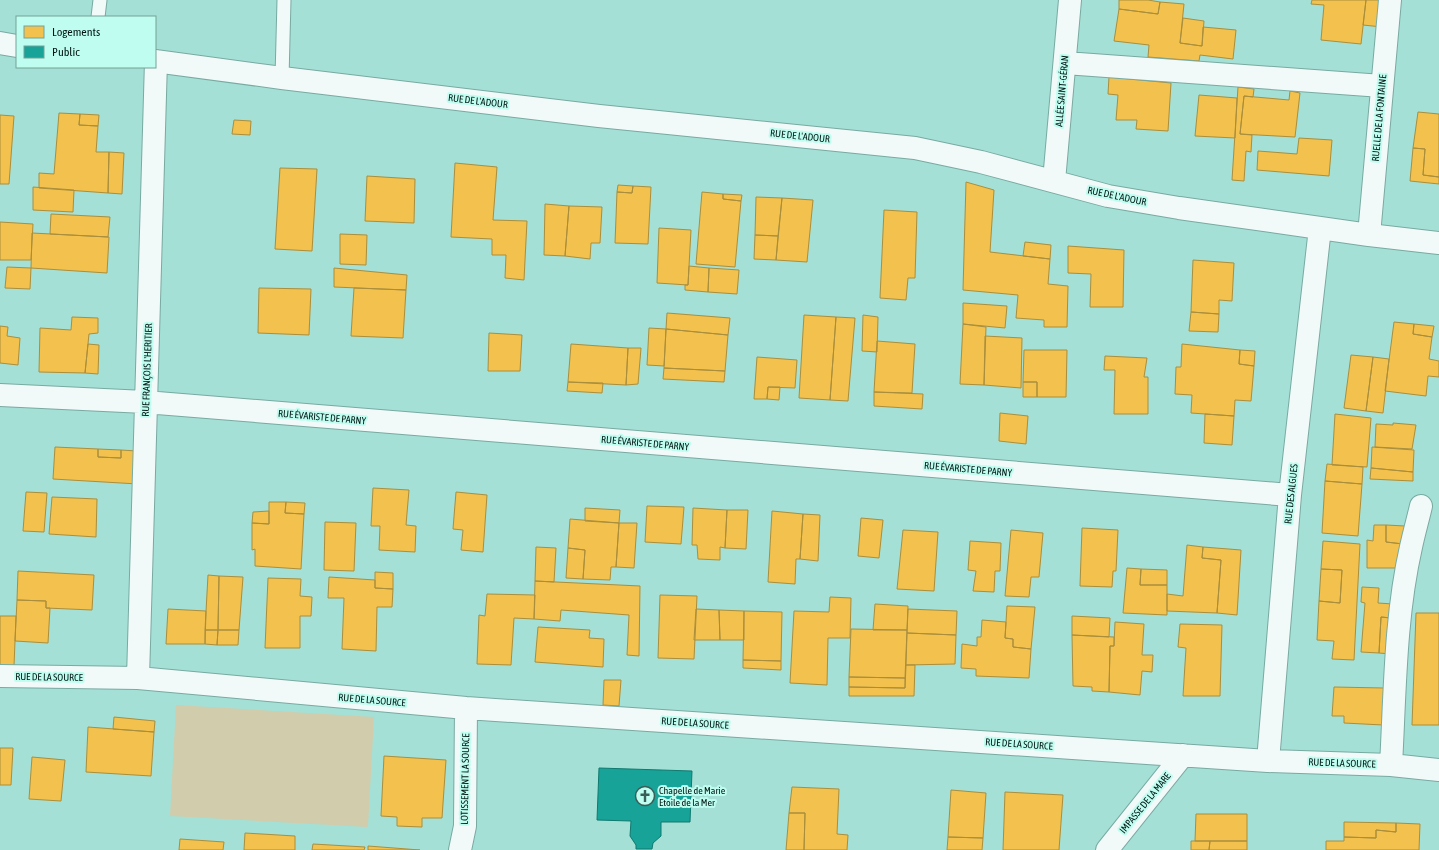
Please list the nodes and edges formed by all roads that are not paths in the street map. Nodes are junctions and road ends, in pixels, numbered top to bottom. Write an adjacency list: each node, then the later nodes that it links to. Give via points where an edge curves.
1 (100, 0): 5 (lane)
2 (284, 0): 11 (lane)
3 (1070, 0): 9 (street, ALLÉE SAINT-GÉRAN)
4 (1390, 0): 12 (street, RUELLE DE LA FONTAINE)
5 (98, 16)
6 (0, 43): 7 (street)
7 (16, 46)
8 (156, 61): 11 (street, RUE DE L'ADOUR)
9 (1065, 63): 12 (street); 13 (street, ALLÉE SAINT-GÉRAN)
10 (156, 68): 18 (street, RUE FRANÇOIS L'HERITIER)
11 (282, 78): 13 (street, RUE DE L'ADOUR, via 599,116 915,148)
12 (1382, 86): 15 (street, RUELLE DE LA FONTAINE)
13 (1054, 181): 14 (street, RUE DE L'ADOUR, via 1108,196)
14 (1320, 228): 15 (street, RUE DE L'ADOUR); 19 (street, RUE DES ALGUES)
15 (1369, 235): 16 (street, RUE DE L'ADOUR)
16 (1439, 243)
17 (0, 394): 18 (street, RUE ÉVARISTE DE PARNY)
18 (146, 402): 19 (street, RUE ÉVARISTE DE PARNY); 22 (street, RUE FRANÇOIS L'HERITIER)
19 (1290, 495): 25 (street, RUE DES ALGUES)
20 (1421, 506): 26 (street, via 1410,547 1403,594)
21 (0, 676): 22 (street, RUE DE LA SOURCE)
22 (138, 678): 23 (street, RUE DE LA SOURCE)
23 (466, 708): 24 (street, RUE DE LA SOURCE); 28 (street, LOTISSEMENT LA SOURCE, via 465,826)
24 (1183, 755): 25 (street, RUE DE LA SOURCE); 29 (street, IMPASSE DE LA MARE)
25 (1268, 761): 26 (street, RUE DE LA SOURCE)
26 (1391, 765): 27 (street, RUE DE LA SOURCE)
27 (1439, 770)
28 (460, 850)
29 (1107, 850)

